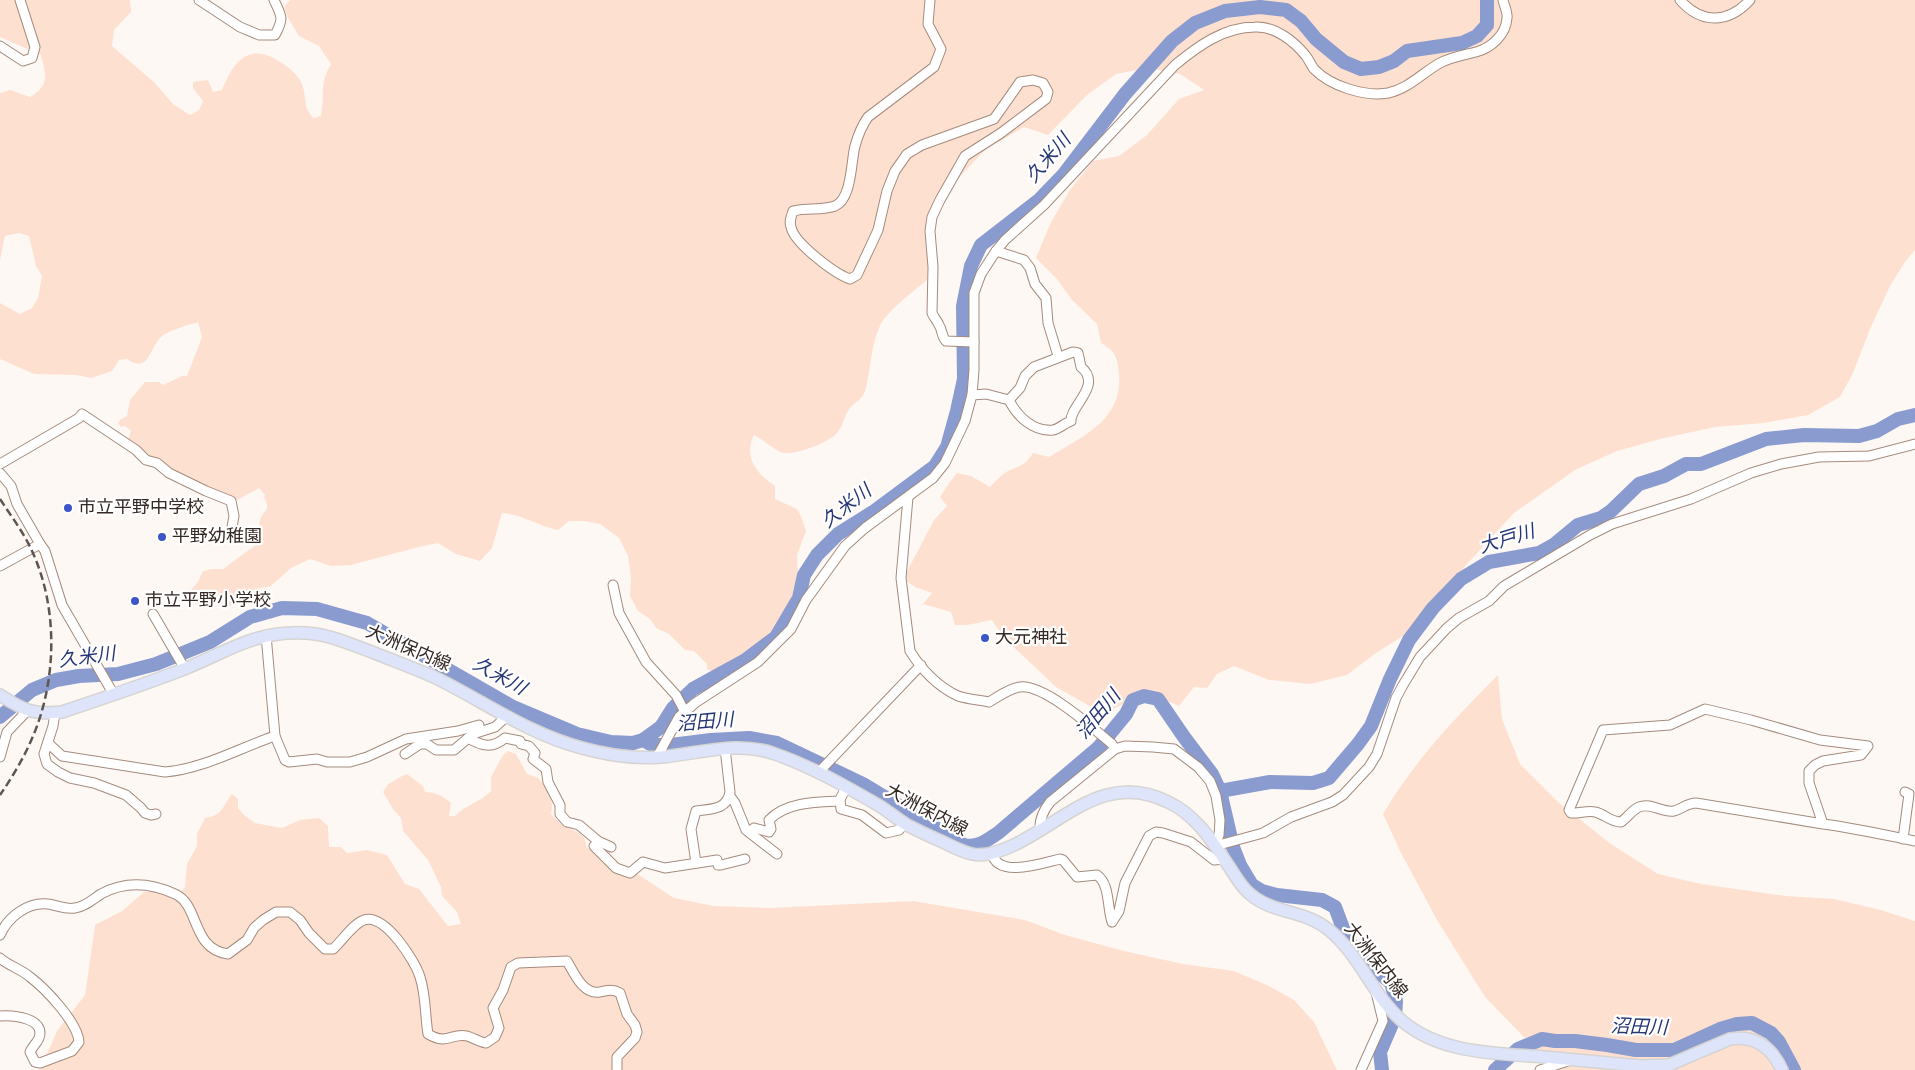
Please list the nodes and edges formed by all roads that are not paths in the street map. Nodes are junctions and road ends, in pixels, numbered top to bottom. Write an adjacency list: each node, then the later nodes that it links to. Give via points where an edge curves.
1 (20, 0): 8 (street, via 35,47 32,58 23,61)
2 (199, 0): 3 (street, via 240,27 258,35 275,35 282,18)
3 (274, 0)
4 (930, 0): 10 (street, via 928,24 941,49 934,67 868,118 860,129 847,191 842,200 836,205 793,211 791,229 799,241 840,275 850,279 857,275 878,230 895,171 907,154 922,145 994,118 1020,82 1033,80 1043,83 1048,92 1046,99 965,156 932,217 932,313 946,341)
5 (1503, 0): 9 (street, via 1508,17 1497,40 1484,50 1441,63 1402,88 1387,93 1369,93 1336,84 1314,68 1283,35 1267,28 1239,29 1217,36 1175,65 1049,200)
6 (1680, 0): 7 (street, via 1688,10 1701,17 1718,18 1732,13)
7 (1750, 0)
8 (0, 46)
9 (996, 251): 10 (street, via 978,278 974,293); 11 (street, via 1024,260 1030,268 1035,284 1046,298 1048,323)
10 (972, 342): 12 (street)
11 (1058, 356): 13 (street, via 1034,367); 13 (street, via 1078,353 1080,366 1088,379 1071,421 1054,430 1040,428 1025,422)
12 (972, 395): 13 (street, via 986,394); 17 (street, via 965,421 946,463 933,478)
13 (1009, 400)
14 (1915, 444): 53 (street, via 1869,456 1819,457 1780,464 1691,499 1612,524 1590,535 1504,586 1489,601 1447,628 1420,657 1396,698 1377,754 1343,795 1263,833)
15 (0, 464): 18 (street, via 82,414 146,460 231,501)
16 (0, 473): 19 (street, via 11,486 17,504)
17 (908, 497): 24 (street, via 901,578 910,651); 29 (street, via 845,546 806,600 791,629 758,662)
18 (232, 527)
19 (40, 544): 20 (street); 26 (street, via 62,605)
20 (0, 566)
21 (613, 585): 29 (street, via 618,613 646,662 676,695)
22 (153, 614): 25 (street)
23 (266, 635): 25 (main road, 大洲保内線); 31 (main road, 大洲保内線, via 308,633 331,637 439,680); 33 (street)
24 (921, 665): 36 (street, via 938,683 958,696 988,702 1010,690 1029,687 1058,701); 41 (street)
25 (183, 666): 26 (main road, 大洲保内線)
26 (112, 691): 30 (main road, 大洲保内線)
27 (4, 697): 28 (main road, 大洲保内線)
28 (26, 710): 30 (main road, 大洲保内線); 40 (street, via 7,732)
29 (685, 712): 39 (street)
30 (55, 713): 35 (street)
31 (506, 717): 34 (street, via 495,727); 39 (main road, 大洲保内線, via 580,748 634,757)
32 (479, 725): 33 (street, via 458,732 406,739 367,757 340,763 316,759 289,762 285,760)
33 (275, 736): 35 (street, via 181,771 165,772 62,756)
34 (468, 738): 38 (street, via 454,750 436,750 420,744); 55 (street, via 479,745 498,744 505,738 529,746 535,753 533,759 546,769 548,782 561,808 560,814)
35 (48, 743): 46 (street, via 44,754 47,764 58,772 110,788 126,795 145,813)
36 (1114, 746): 49 (street, via 1050,802 1039,822); 53 (street, via 1153,746 1174,750 1198,767 1210,781 1216,796)
37 (725, 748): 39 (main road, 大洲保内線); 41 (main road, 大洲保内線, via 757,748); 44 (street)
38 (405, 754)
39 (658, 755)
40 (0, 757)
41 (819, 771): 42 (main road, 大洲保内線)
42 (846, 788): 45 (street); 47 (main road, 大洲保内線)
43 (1904, 792): 51 (street, via 1909,794)
44 (730, 796): 50 (street); 60 (street, via 725,805 717,809 696,811 691,829)
45 (840, 800): 47 (street, via 841,809 862,815 886,833 900,830); 50 (street, via 784,809 769,820 769,832 754,828)
46 (156, 814)
47 (905, 823): 56 (main road, 大洲保内線, via 959,850 973,854)
48 (1823, 824): 48 (street, via 1696,803 1674,811 1654,806 1639,807 1621,822 1594,811 1577,814 1569,810 1603,730 1670,725 1705,709 1820,740 1868,746 1861,755 1824,761 1809,771 1809,783); 51 (street)
49 (1040, 830): 53 (main road, 大洲保内線, via 1101,796 1135,793 1167,801 1185,812); 56 (main road, 大洲保内線)
50 (749, 832): 57 (street)
51 (1903, 839): 52 (street)
52 (1915, 841)
53 (1221, 844): 59 (main road, 大洲保内線)
54 (594, 846): 60 (street, via 609,863 630,873 642,862 665,868)
55 (611, 847)
56 (992, 853): 59 (street, via 999,864 1013,868 1060,859 1077,877 1096,875 1104,884 1112,922 1119,911 1128,875 1153,833 1163,832 1191,842 1214,860)
57 (777, 854)
58 (745, 859): 60 (street, via 718,865 717,860)
59 (1224, 859): 63 (main road, 大洲保内線, via 1242,887 1267,906 1308,917 1336,936)
60 (696, 863)
61 (0, 935): 66 (street, via 10,919 28,907 48,904 76,908 112,888 127,884 160,888 178,895 190,910 202,936 217,952 228,954 240,946 263,920 276,912 290,912 325,949 334,949 364,920 373,920 390,930 412,961 420,978 428,1034 446,1040 467,1036 486,1044 496,1037 499,1028 493,1008 511,967 518,963 567,961 577,978 593,993 614,990 620,993 627,1014 635,1025 635,1038 617,1057)
62 (0, 958): 64 (street, via 32,977 61,1008 79,1042 72,1051 40,1063 34,1062 30,1052 40,1035 39,1029 25,1018)
63 (1376, 992): 65 (main road, 大洲保内線, via 1400,1019 1436,1041 1470,1050); 67 (street, via 1383,1021)
64 (0, 1016)
65 (1571, 1060): 68 (street); 69 (main road, 大洲保内線, via 1669,1065 1730,1039 1740,1038 1766,1046)
66 (617, 1070)
67 (1361, 1070)
68 (1540, 1070)
69 (1782, 1070)

